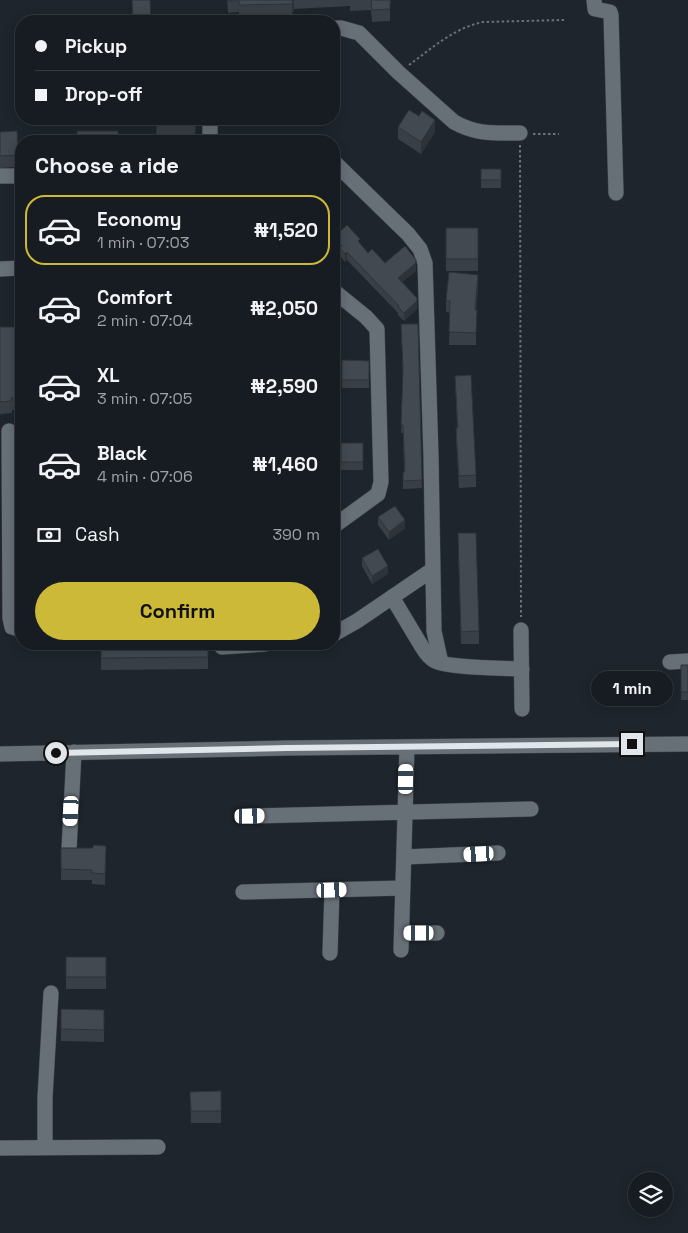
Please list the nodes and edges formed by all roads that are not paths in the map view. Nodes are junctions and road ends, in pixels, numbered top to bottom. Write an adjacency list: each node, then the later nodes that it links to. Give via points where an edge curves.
1 (594, 0): 7 (street, via 595,9 611,15)
2 (340, 28): 3 (street, via 359,33 454,122 482,133)
3 (520, 134)
4 (340, 168): 14 (street, via 408,234 420,249 425,263)
5 (0, 176): 6 (street)
6 (15, 176)
7 (616, 193)
8 (0, 268): 9 (street)
9 (15, 268)
10 (340, 295): 12 (street, via 377,329 381,482 378,494)
11 (10, 431): 13 (street)
12 (340, 522)
13 (15, 538): 16 (street, via 10,618)
14 (432, 570): 15 (street); 21 (street, via 434,631)
15 (392, 597): 17 (street); 21 (street, via 426,654)
16 (15, 628)
17 (340, 630)
18 (522, 630): 22 (street)
19 (688, 661): 20 (street)
20 (670, 662)
21 (441, 663): 22 (street)
22 (522, 669): 23 (street)
23 (522, 709)
24 (688, 744): 25 (street)
25 (407, 747): 26 (street); 29 (street)
26 (74, 752): 27 (street); 31 (street)
27 (0, 754)
28 (531, 809): 29 (street)
29 (405, 812): 30 (street); 33 (street)
30 (250, 816)
31 (69, 850)
32 (498, 853): 33 (street)
33 (404, 857): 34 (street)
34 (403, 888): 35 (street); 37 (street)
35 (332, 890): 36 (street); 40 (street)
36 (243, 892)
37 (402, 933): 38 (street); 39 (street)
38 (437, 933)
39 (401, 950)
40 (330, 954)
41 (51, 993): 44 (street)
42 (158, 1147): 44 (street)
43 (0, 1148): 44 (street)
44 (45, 1148)

